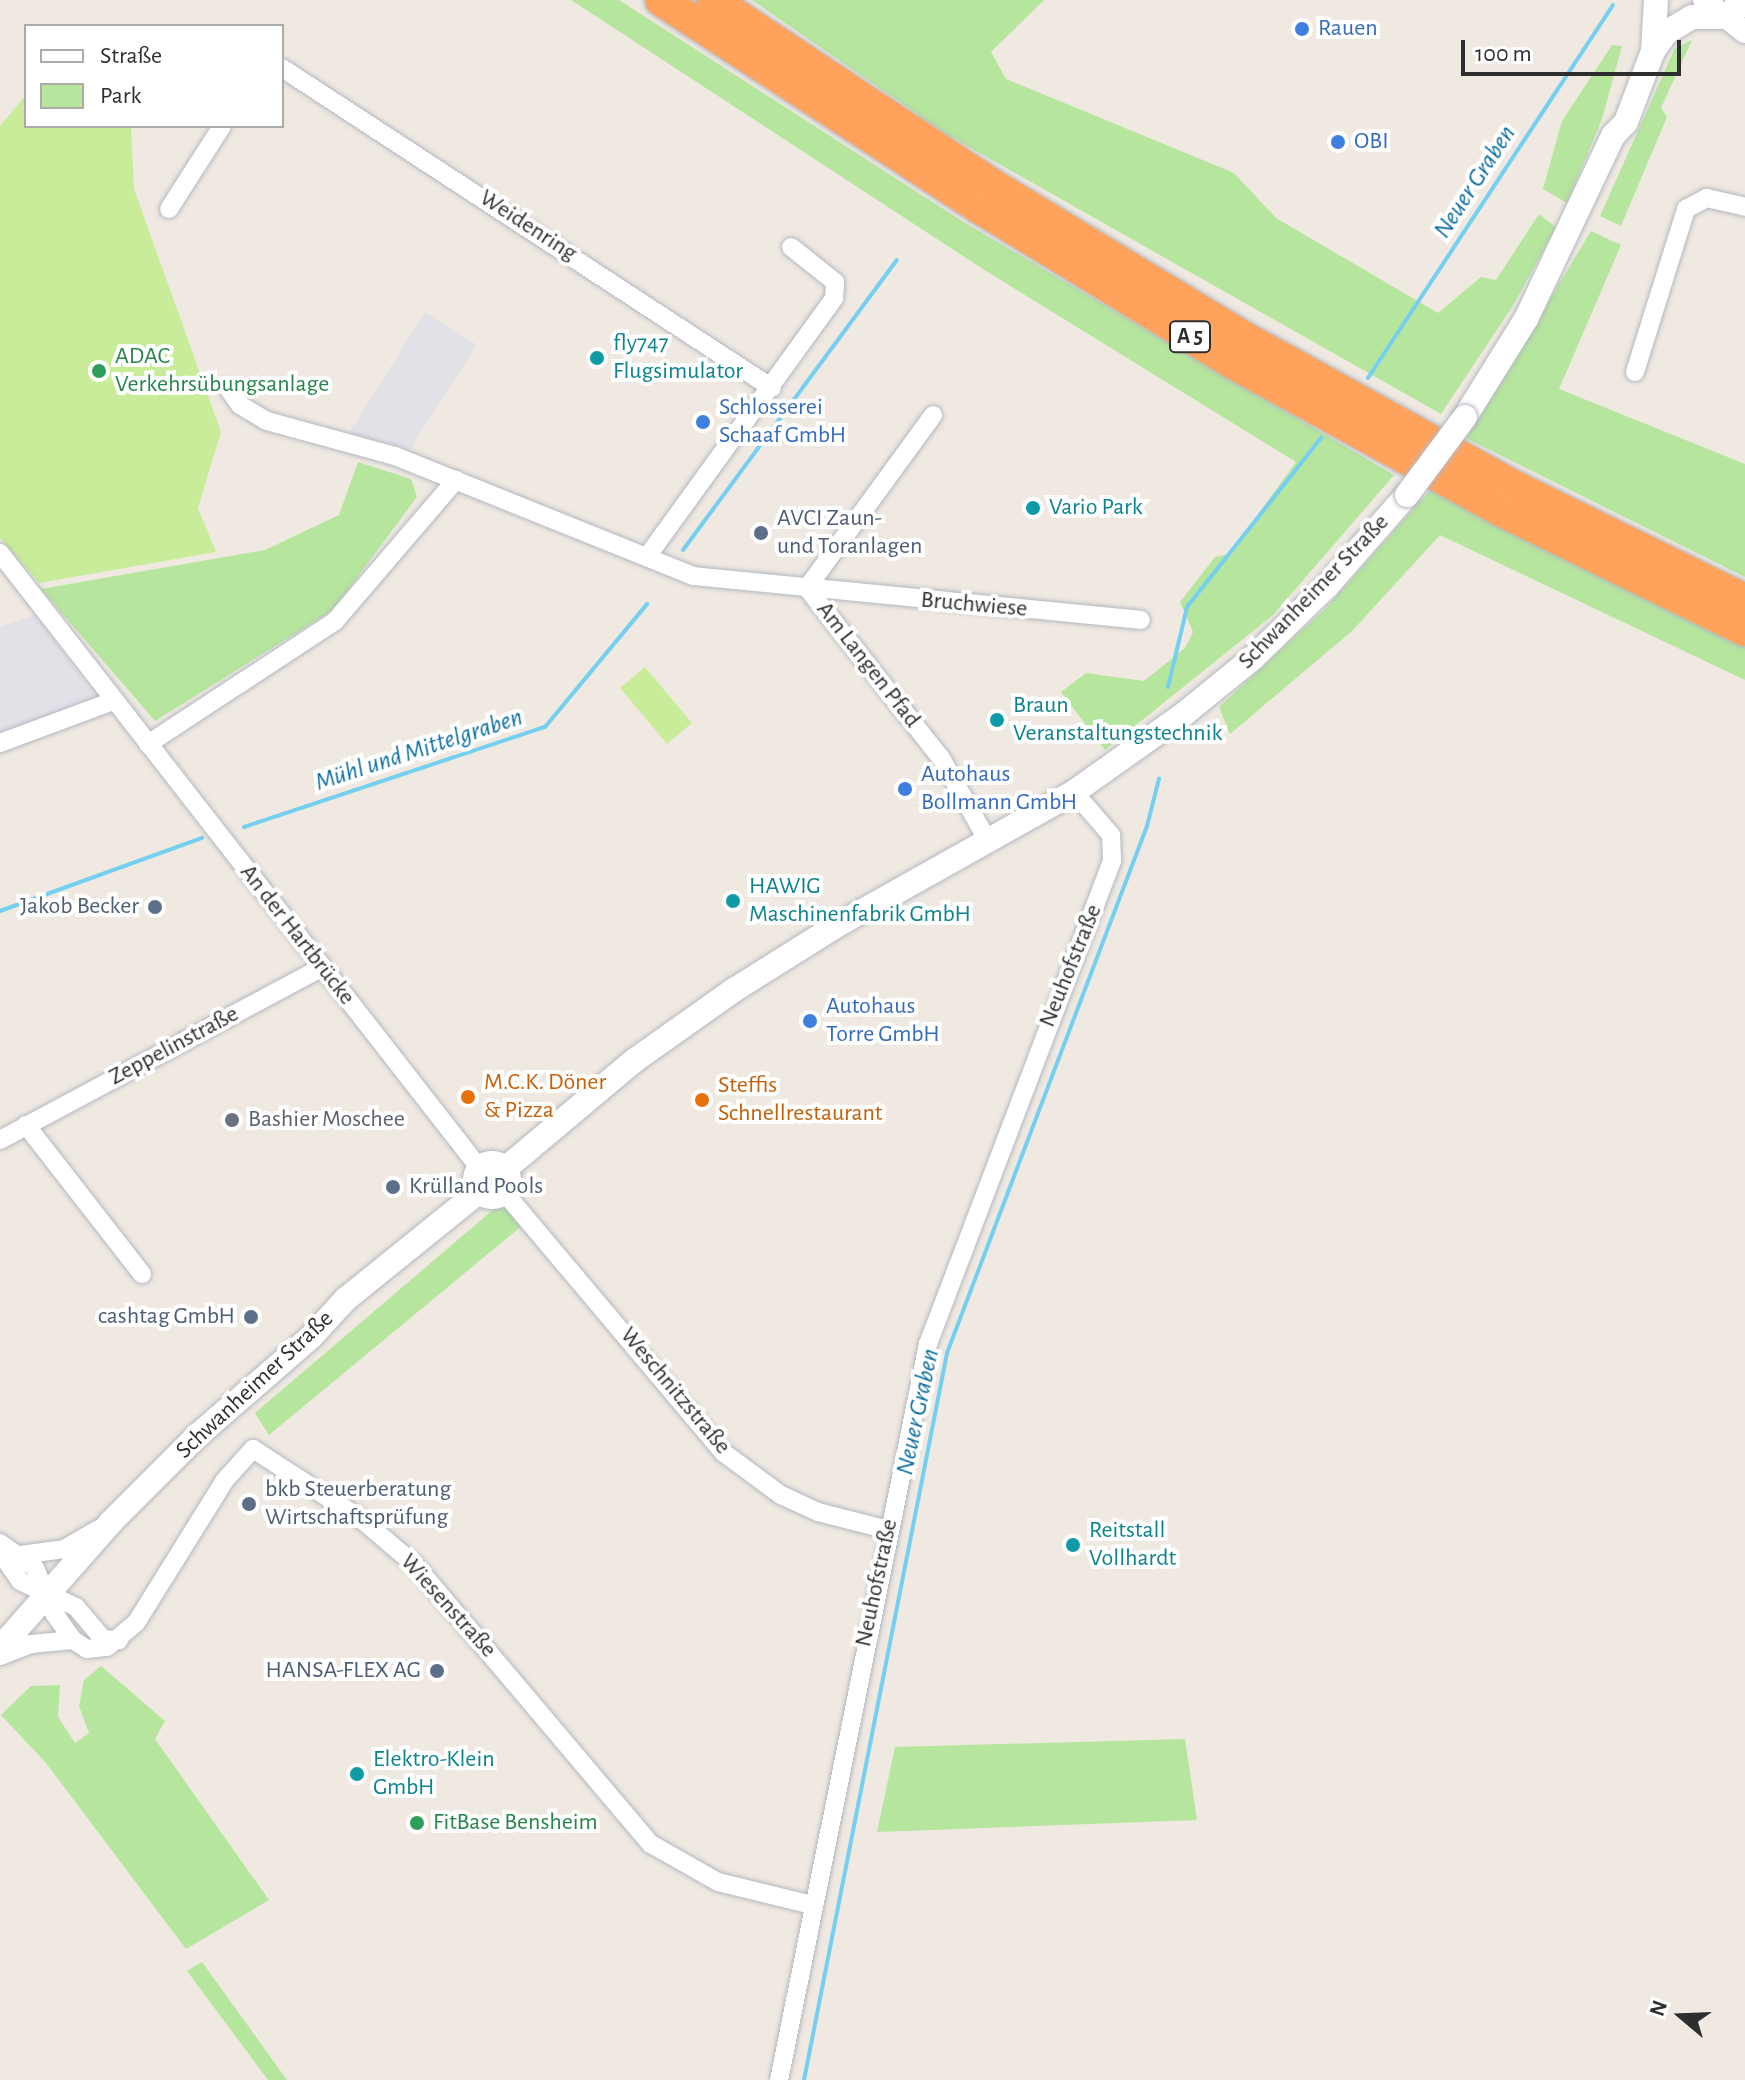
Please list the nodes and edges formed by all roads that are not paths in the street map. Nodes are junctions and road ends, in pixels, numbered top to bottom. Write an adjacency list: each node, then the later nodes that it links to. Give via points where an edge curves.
1 (661, 0): 25 (highway, A 5, via 1005,224 1231,362 1502,511)
2 (713, 0): 23 (highway, A 5, via 994,186 1245,338 1517,488)
3 (1641, 0): 11 (main road, via 1639,42 1614,117)
4 (1656, 0): 8 (main road)
5 (1720, 6): 6 (street); 7 (street); 8 (main road, via 1667,32)
6 (1745, 6)
7 (1745, 32)
8 (1653, 51): 11 (main road, via 1626,122)
9 (284, 69): 17 (street, Weidenring)
10 (221, 128): 13 (street)
11 (1613, 136): 29 (main road, Schwanheimer Straße, bridge, via 1566,242 1465,417 1407,495 1327,586 1253,658)
12 (1745, 207): 15 (street, via 1707,198 1686,209)
13 (169, 209)
14 (791, 247): 17 (street, via 835,282 837,290)
15 (1635, 372)
16 (228, 388): 19 (street, via 240,405 267,421 395,456)
17 (772, 388): 21 (street)
18 (933, 415): 22 (street)
19 (456, 480): 21 (street); 28 (street, via 335,621)
20 (0, 553): 26 (street, An der Hartbrücke)
21 (649, 554): 22 (street, Am Langen Pfad, via 693,576)
22 (807, 588): 24 (street, Bruchwiese); 30 (street, Am Langen Pfad, via 941,758)
23 (1745, 600)
24 (1141, 620)
25 (1745, 630)
26 (113, 701): 27 (street); 28 (street, An der Hartbrücke)
27 (0, 743)
28 (148, 744): 31 (street, An der Hartbrücke)
29 (1074, 792): 30 (main road, Schwanheimer Straße); 37 (street, Neuhofstraße, via 1111,835 1112,861 928,1344)
30 (988, 841): 34 (main road, Schwanheimer Straße, via 734,990 635,1060)
31 (322, 967): 32 (street, Zeppelinstraße); 34 (street, An der Hartbrücke)
32 (26, 1125): 33 (street, Zeppelinstraße); 35 (street)
33 (0, 1140)
34 (492, 1180): 36 (main road, Schwanheimer Straße, via 346,1299); 37 (street, Weschnitzstraße, via 724,1453 781,1495 818,1512)
35 (142, 1274)
36 (111, 1522): 40 (street, via 64,1549); 41 (main road, Schwanheimer Straße)
37 (888, 1530): 46 (street, Neuhofstraße)
38 (0, 1543): 40 (street)
39 (0, 1552): 41 (street, via 20,1581)
40 (21, 1555): 41 (street, via 35,1568)
41 (46, 1596): 42 (street); 43 (street, via 76,1607 103,1639); 44 (main road, Schwanheimer Straße)
42 (73, 1640): 43 (street, via 97,1651); 45 (street, via 31,1644)
43 (119, 1640): 46 (street, Wiesenstraße, via 136,1623 225,1480 253,1449 361,1519 414,1564 651,1844 718,1882)
44 (0, 1648)
45 (0, 1656)
46 (812, 1905): 47 (street, Neuhofstraße)
47 (779, 2080)

